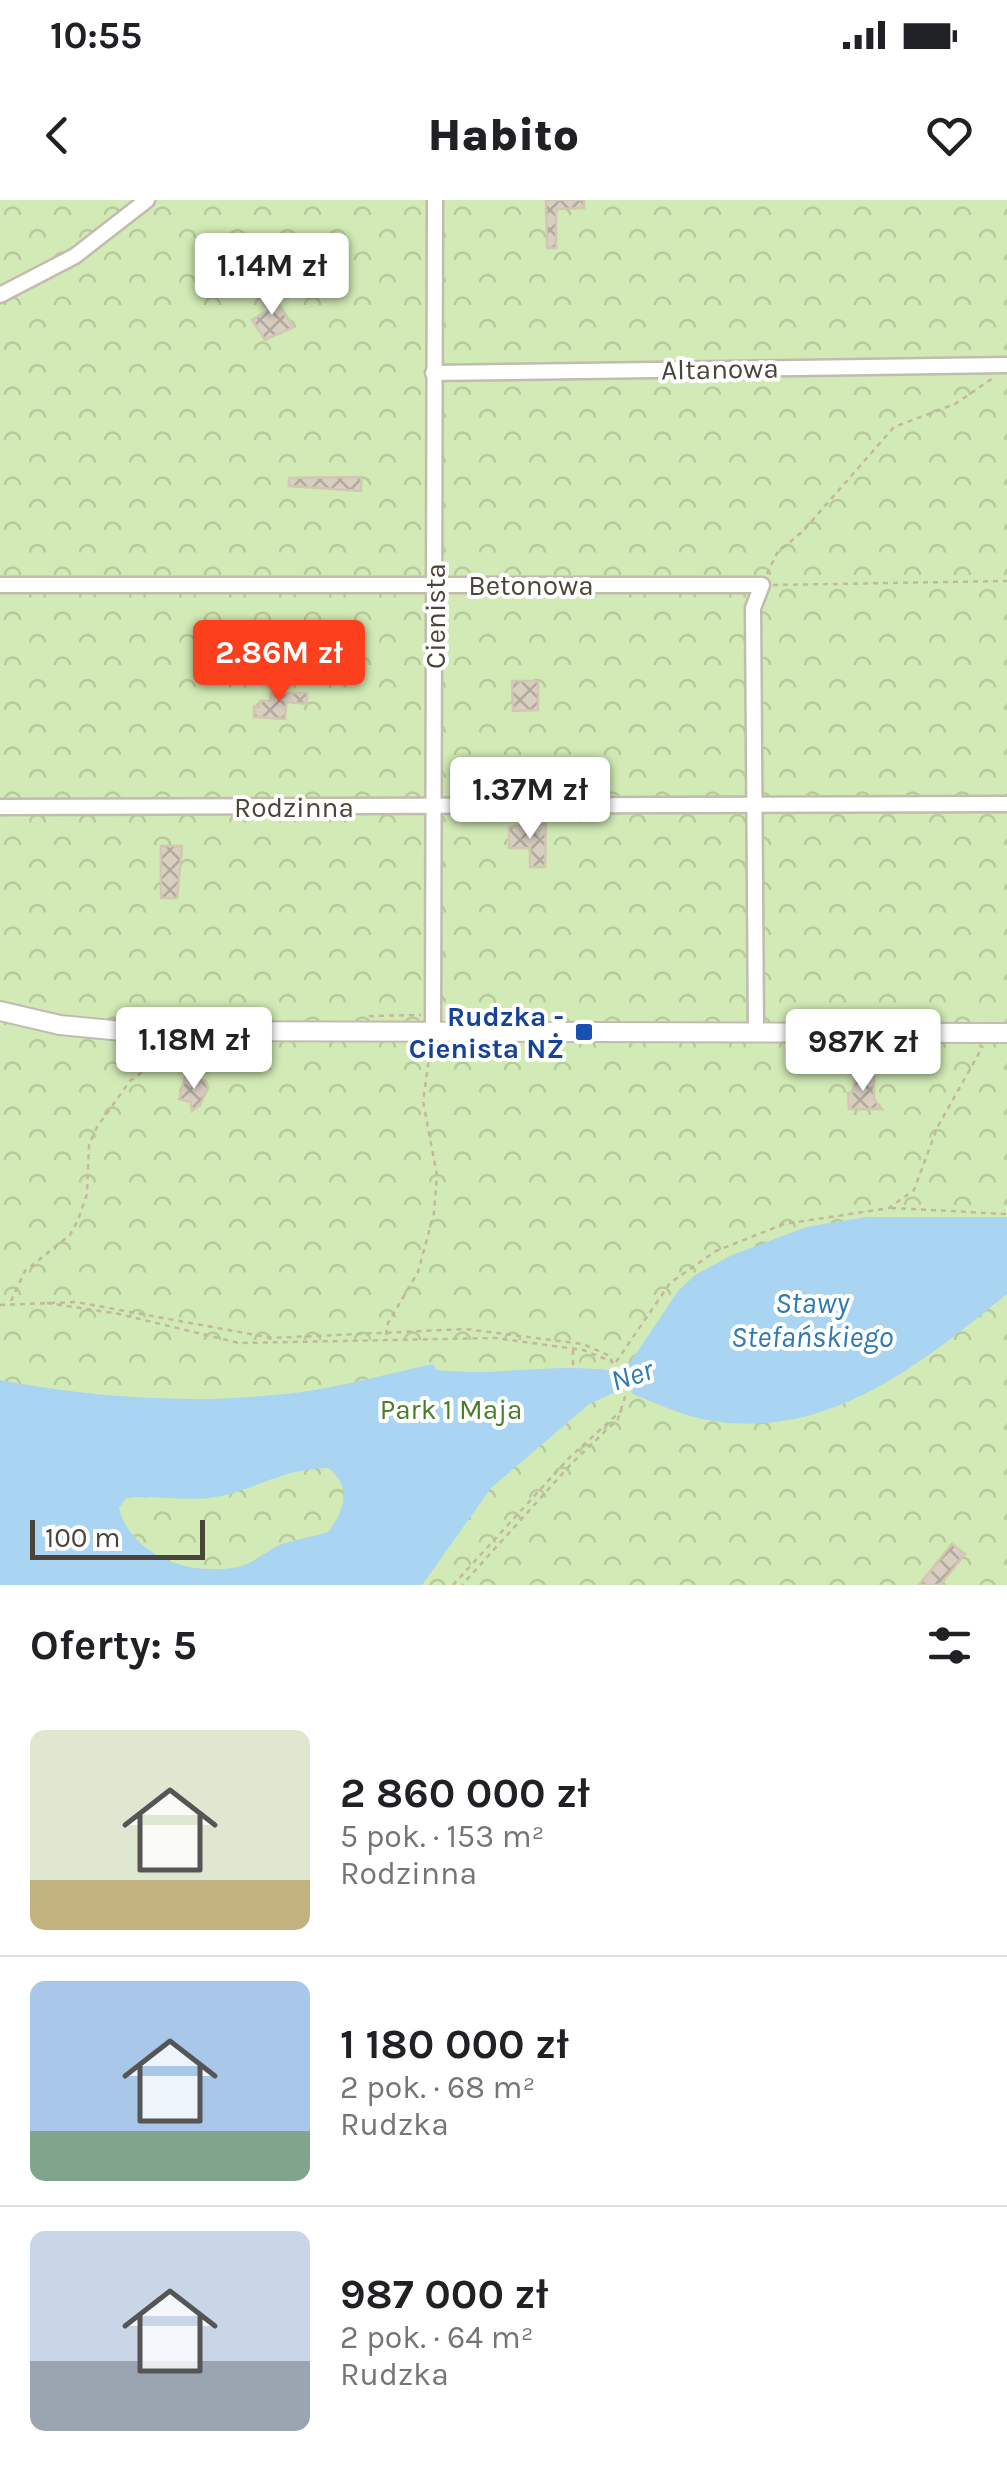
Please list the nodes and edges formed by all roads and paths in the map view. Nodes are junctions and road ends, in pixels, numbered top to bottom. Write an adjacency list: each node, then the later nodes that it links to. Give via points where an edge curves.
1 (435, 200): 5 (street, Cienista)
2 (140, 202): 3 (street, via 75,256)
3 (0, 296)
4 (1007, 366): 5 (street, Altanowa)
5 (433, 373): 10 (street, Cienista)
6 (994, 378): 8 (path, via 954,404 894,427 777,553)
7 (1007, 580): 8 (path)
8 (762, 584): 10 (street, Betonowa); 12 (street, via 752,608)
9 (0, 585): 10 (street, Betonowa)
10 (435, 586): 13 (street, Cienista)
11 (1007, 804): 12 (street, Rodzinna)
12 (753, 805): 13 (street, Rodzinna); 18 (street)
13 (435, 807): 14 (street, Rodzinna); 17 (street, Cienista)
14 (0, 808)
15 (0, 1011): 16 (street, via 80,1028)
16 (158, 1032): 17 (street); 25 (path, via 155,1062 130,1081 91,1138 86,1202 70,1235 25,1271)
17 (432, 1032): 18 (street); 21 (path)
18 (756, 1032): 19 (street)
19 (998, 1032): 22 (path, via 937,1128 914,1190)
20 (448, 1045): 21 (path)
21 (429, 1056): 27 (path, via 423,1102 436,1163 434,1213 418,1272)
22 (889, 1208): 23 (path); 30 (path, via 784,1224 716,1252 670,1283)
23 (1007, 1214)
24 (47, 1302): 25 (path); 27 (path, via 126,1308 258,1337); 28 (path, via 240,1343)
25 (10, 1304): 26 (path)
26 (0, 1305)
27 (386, 1335): 28 (path); 30 (path, via 465,1329 590,1346)
28 (386, 1341): 29 (path, via 481,1338)
29 (573, 1349): 30 (path); 31 (path)
30 (614, 1363): 32 (path)
31 (573, 1365)
32 (623, 1408): 33 (path); 34 (path)
33 (453, 1585)
34 (462, 1585)

